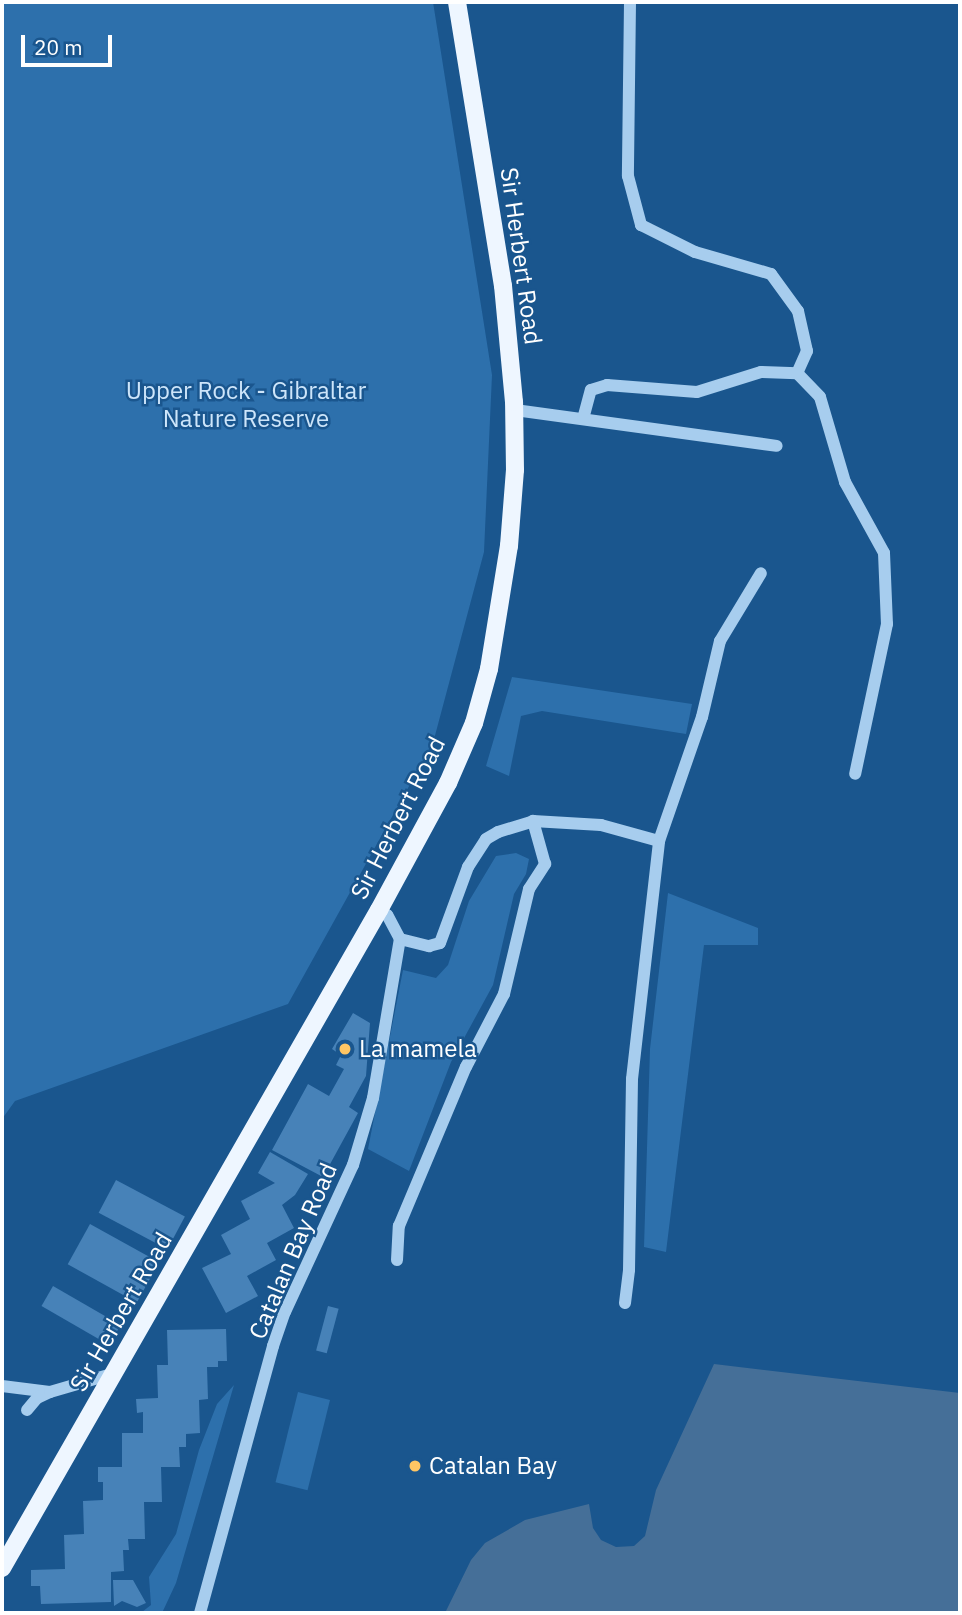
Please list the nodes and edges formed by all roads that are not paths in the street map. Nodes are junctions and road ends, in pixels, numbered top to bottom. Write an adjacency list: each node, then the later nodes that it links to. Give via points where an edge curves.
1 (457, 2): 4 (main road, Sir Herbert Road, via 503,286)
2 (630, 2): 3 (street, via 628,176 641,225 695,252 771,274 798,311 807,351)
3 (797, 373): 5 (street, via 761,372 697,391 607,385 591,390); 8 (street, via 820,397 845,482 884,553 887,624)
4 (514, 410): 5 (street); 11 (main road, Sir Herbert Road, via 509,546 489,668 474,723 448,783)
5 (583, 419): 6 (street)
6 (777, 446)
7 (761, 573): 10 (street, via 720,641 702,717)
8 (855, 774)
9 (533, 821): 10 (street, via 601,825); 12 (street, via 486,839 468,867 440,943 429,946); 13 (street, via 545,864 529,889 504,993 466,1067 399,1226)
10 (659, 841): 14 (street, via 632,1079)
11 (379, 910): 12 (street, via 387,915); 15 (main road, Sir Herbert Road)
12 (400, 939): 20 (street, Catalan Bay Road, via 363,1138 273,1346)
13 (397, 1260)
14 (625, 1303)
15 (115, 1373): 17 (street); 19 (main road, Sir Herbert Road)
16 (2, 1386): 17 (street)
17 (50, 1392): 18 (street)
18 (27, 1410)
19 (2, 1568)
20 (200, 1613)

